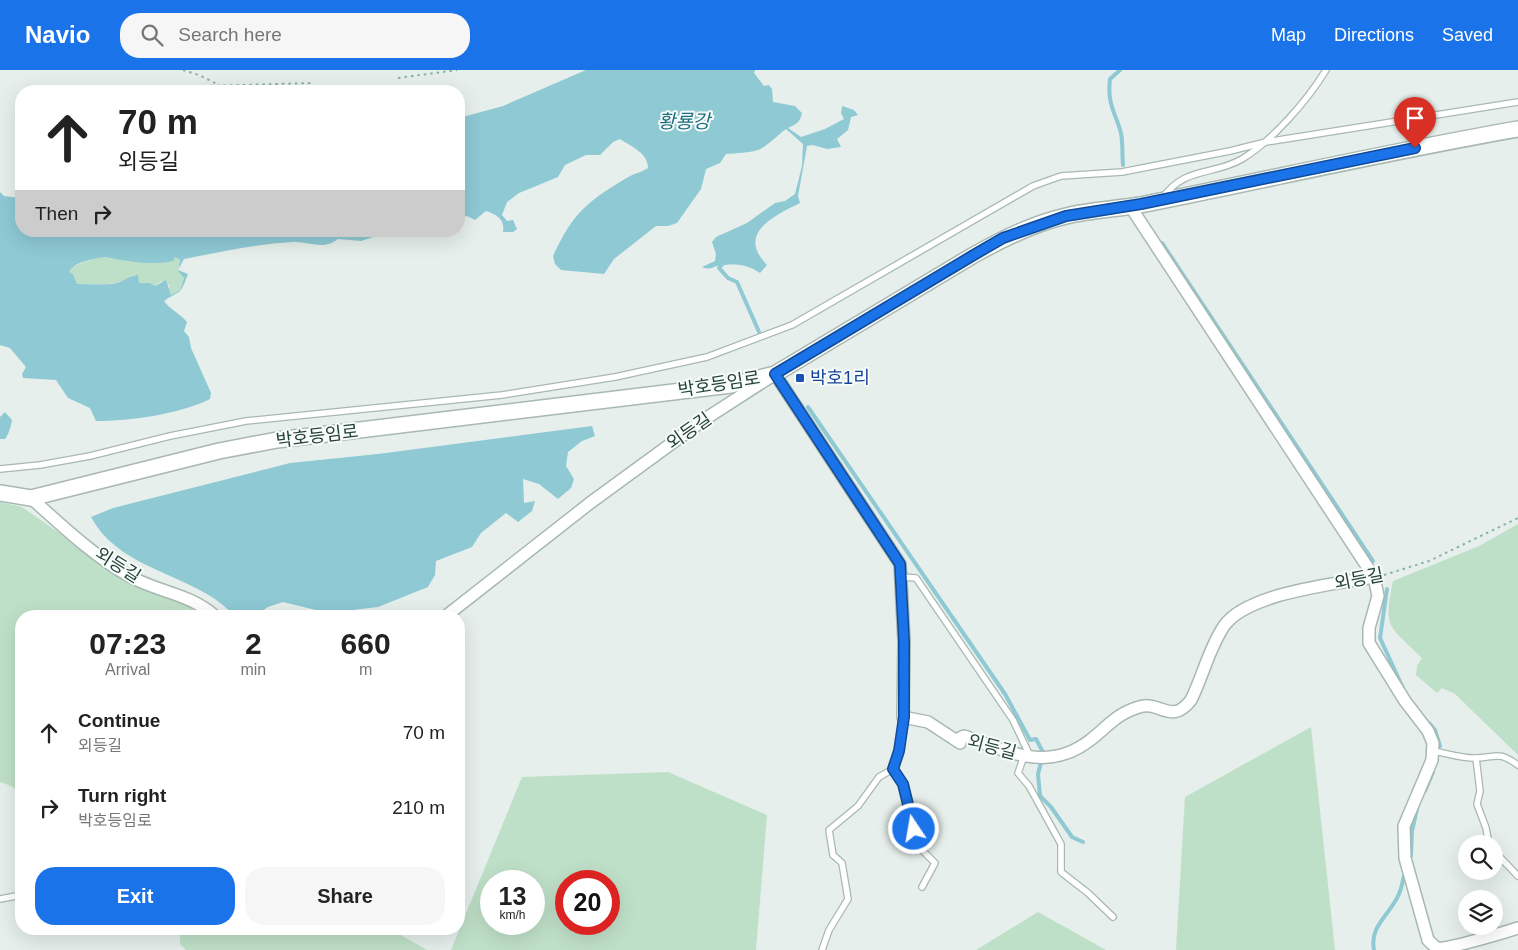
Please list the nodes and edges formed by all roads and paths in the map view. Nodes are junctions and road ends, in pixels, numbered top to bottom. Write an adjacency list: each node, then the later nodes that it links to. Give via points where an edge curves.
1 (183, 70): 6 (path)
2 (457, 70): 4 (path)
3 (1326, 70): 10 (lane)
4 (398, 78)
5 (313, 83): 7 (path)
6 (218, 85)
7 (251, 85)
8 (1518, 102): 10 (lane)
9 (1518, 128): 11 (street, 박호등임로)
10 (1266, 142): 11 (lane, via 1240,160 1190,174 1170,186); 14 (lane, via 1122,172 1061,176 1033,186 792,324 707,357 624,375 502,394 246,421 90,456)
11 (1161, 199): 12 (street, 박호등임로)
12 (1130, 206): 13 (street, 박호등임로, via 1066,216 1003,238); 18 (street)
13 (775, 374): 16 (street, 박호등임로, via 731,385 277,440 219,451); 19 (street, via 900,564); 21 (street, 외등길, via 705,419 590,503)
14 (0, 469)
15 (0, 493): 16 (street, 박호등임로)
16 (31, 498): 20 (street, 외등길, via 67,530 131,577 188,598)
17 (1518, 518): 18 (path, 외등길, via 1429,561)
18 (1374, 577): 23 (street, via 1378,596 1369,628 1370,643 1404,701 1428,731); 24 (street, 외등길, via 1276,597 1241,609 1223,628 1200,682 1184,708 1167,712 1142,706 1122,714 1068,755 1048,758)
19 (901, 578): 22 (street); 24 (lane, via 916,578 1013,720)
20 (206, 610)
21 (454, 610)
22 (904, 717): 24 (street, 외등길, via 928,722 960,743 964,736 1012,755); 27 (lane)
23 (1433, 751): 25 (lane); 35 (street, via 1404,826 1405,858 1428,940 1436,948 1449,948)
24 (1027, 756): 34 (lane, via 1018,774 1029,786 1061,844 1062,872)
25 (1476, 758): 26 (lane, via 1493,754); 28 (lane, via 1480,791 1477,804)
26 (1518, 765)
27 (893, 769): 31 (lane, via 903,784 916,844 935,863); 36 (lane, via 879,777 858,806 829,830 833,855 842,863 848,899 829,930)
28 (1487, 835)
29 (1503, 860): 30 (lane)
30 (1518, 876)
31 (922, 887)
32 (15, 896): 33 (lane)
33 (0, 899)
34 (1113, 918)
35 (1518, 928)
36 (822, 950)

